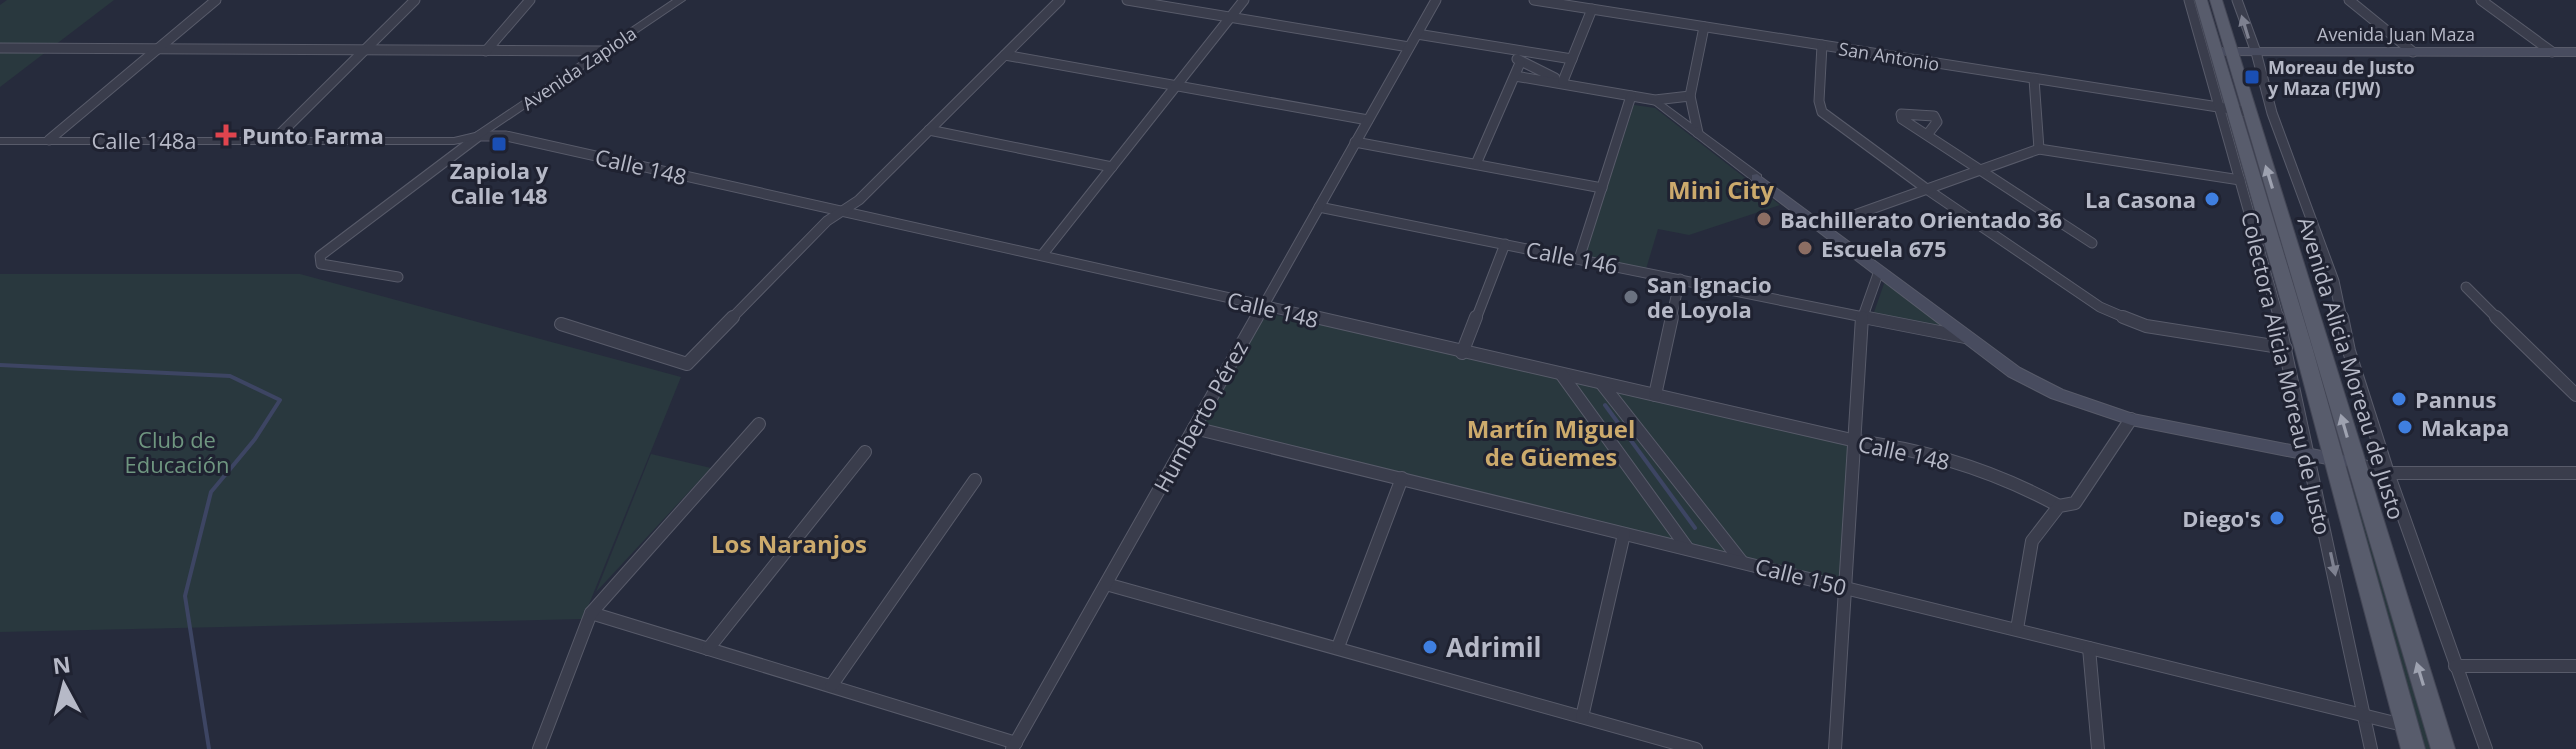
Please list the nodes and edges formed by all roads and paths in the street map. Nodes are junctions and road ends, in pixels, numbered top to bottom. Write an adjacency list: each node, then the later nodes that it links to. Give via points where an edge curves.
1 (216, 0): 24 (street)
2 (415, 0): 25 (street)
3 (530, 0): 26 (street)
4 (680, 0): 27 (street, Avenida Zapiola)
5 (1060, 0): 33 (street)
6 (1127, 0): 17 (street)
7 (1244, 0): 17 (street)
8 (1436, 0): 19 (street, Humberto Pérez)
9 (1534, 0): 16 (street, San Antonio)
10 (2189, 0): 44 (street, Colectora Alicia Moreau de Justo)
11 (2201, 0): 28 (main road, Avenida Alicia Moreau de Justo)
12 (2216, 0): 28 (main road, Avenida Alicia Moreau de Justo)
13 (2237, 0): 29 (street, one-way to 13)
14 (2349, 0): 30 (street)
15 (2481, 0): 31 (street)
16 (1592, 9): 18 (street, San Antonio); 34 (street)
17 (1231, 17): 21 (street); 39 (street)
18 (1704, 27): 20 (street, San Antonio); 42 (street)
19 (1417, 34): 21 (street, Humberto Pérez); 23 (street)
20 (1822, 45): 37 (street, San Antonio); 61 (street, via 1822,112)
21 (1409, 47): 45 (street, Humberto Pérez)
22 (0, 48): 24 (street)
23 (1509, 49): 34 (street); 35 (street)
24 (157, 50): 25 (street); 50 (street)
25 (365, 50): 26 (street); 51 (street)
26 (486, 51): 27 (street)
27 (604, 51): 49 (street, Avenida Zapiola)
28 (2224, 52): 29 (main road, Avenida Juan Maza); 44 (main road, Avenida Alicia Moreau de Justo)
29 (2256, 52): 30 (main road, Avenida Juan Maza); 91 (street, via 2272,113 2334,281 2349,351)
30 (2413, 52): 31 (main road, Avenida Juan Maza)
31 (2552, 52): 32 (main road, Avenida Juan Maza)
32 (2576, 52)
33 (1005, 55): 39 (street); 46 (street)
34 (1572, 59): 38 (street)
35 (1520, 63): 36 (street); 38 (street)
36 (1515, 76): 40 (street); 55 (street)
37 (2034, 79): 44 (street, San Antonio); 54 (street)
38 (1563, 81): 40 (street)
39 (1176, 86): 45 (street); 56 (street)
40 (1577, 87): 41 (street)
41 (1631, 96): 43 (street); 60 (street)
42 (1690, 96): 43 (street); 47 (street)
43 (1655, 100): 47 (street)
44 (2236, 110): 59 (street, Colectora Alicia Moreau de Justo); 89 (main road, Avenida Alicia Moreau de Justo); 90 (main road, Avenida Alicia Moreau de Justo, one-way to 44)
45 (1368, 120): 53 (street, Humberto Pérez)
46 (929, 130): 56 (street); 63 (street)
47 (1698, 133): 58 (street)
48 (1927, 135): 57 (street)
49 (479, 136): 51 (street, Calle 148a, via 454,141); 63 (street, Calle 148, via 506,136); 70 (street, via 320,256 321,264)
50 (49, 140): 51 (street, Calle 148a); 52 (street, Calle 148a)
51 (274, 140)
52 (0, 141)
53 (1355, 142): 55 (street); 62 (street, Humberto Pérez)
54 (2039, 149): 57 (street); 59 (street)
55 (1476, 164): 60 (street)
56 (1112, 167): 67 (street)
57 (1981, 171): 61 (street); 65 (street)
58 (1757, 178): 64 (main road)
59 (2240, 180): 77 (street, Colectora Alicia Moreau de Justo)
60 (1602, 188): 68 (street)
61 (1928, 190): 64 (street); 77 (street, via 2120,317 2146,326)
62 (1319, 207): 66 (street, Calle 146); 73 (street, Humberto Pérez)
63 (843, 211): 67 (street, Calle 148); 75 (street, via 827,221 687,364)
64 (1821, 227): 69 (main road)
65 (2092, 243)
66 (1505, 244): 68 (street, Calle 146); 78 (street)
67 (1043, 254): 73 (street, Calle 148)
68 (1579, 259): 71 (street, Calle 146)
69 (1879, 271): 74 (street); 76 (main road)
70 (398, 277)
71 (1680, 279): 74 (street, Calle 146); 81 (street)
72 (2466, 287): 82 (street)
73 (1262, 306): 78 (street, Calle 148); 85 (street, Humberto Pérez)
74 (1862, 315): 76 (street, Calle 146); 86 (street)
75 (561, 324)
76 (1966, 337): 83 (main road, via 2014,372 2057,394)
77 (2286, 348): 88 (street, Colectora Alicia Moreau de Justo)
78 (1462, 353): 79 (street, Calle 148)
79 (1562, 375): 80 (street, Calle 148); 97 (street)
80 (1602, 384): 81 (street, Calle 148); 98 (street)
81 (1655, 395): 86 (street, Calle 148)
82 (2576, 395)
83 (2131, 419): 88 (main road); 95 (street, via 2075,503)
84 (759, 424): 101 (street)
85 (1194, 428): 93 (street, Calle 150); 99 (street, Humberto Pérez)
86 (1856, 441): 95 (street, Calle 148, via 1931,453); 100 (street)
87 (865, 452): 105 (street)
88 (2310, 455): 89 (main road); 109 (street, Colectora Alicia Moreau de Justo, one-way to 109)
89 (2335, 460): 90 (main road); 111 (main road, Avenida Alicia Moreau de Justo)
90 (2356, 464): 91 (street); 119 (main road, Avenida Alicia Moreau de Justo, one-way to 90)
91 (2388, 473): 92 (street); 106 (street)
92 (2576, 473)
93 (1402, 478): 96 (street, Calle 150); 103 (street)
94 (975, 480): 108 (street)
95 (2059, 506): 102 (street, via 2032,541)
96 (1624, 534): 97 (street, Calle 150); 110 (street)
97 (1688, 549): 98 (street, Calle 150)
98 (1742, 562): 100 (street, Calle 150)
99 (1106, 584): 103 (street); 112 (street, Humberto Pérez)
100 (1845, 587): 102 (street, Calle 150); 115 (street)
101 (591, 613): 105 (street); 113 (street)
102 (2017, 629): 104 (street, Calle 150)
103 (1338, 647): 110 (street)
104 (2089, 648): 109 (street, Calle 150); 116 (street)
105 (708, 649): 108 (street)
106 (2455, 666): 107 (street); 120 (street)
107 (2576, 666)
108 (831, 686): 112 (street)
109 (2363, 715): 111 (street, Calle 150); 117 (street, Colectora Alicia Moreau de Justo)
110 (1582, 717): 114 (street)
111 (2407, 726): 118 (main road, Avenida Alicia Moreau de Justo)
112 (1014, 746)
113 (539, 749)
114 (1696, 749)
115 (1835, 749)
116 (2098, 749)
117 (2371, 749)
118 (2413, 749)
119 (2443, 749)
120 (2486, 749)

